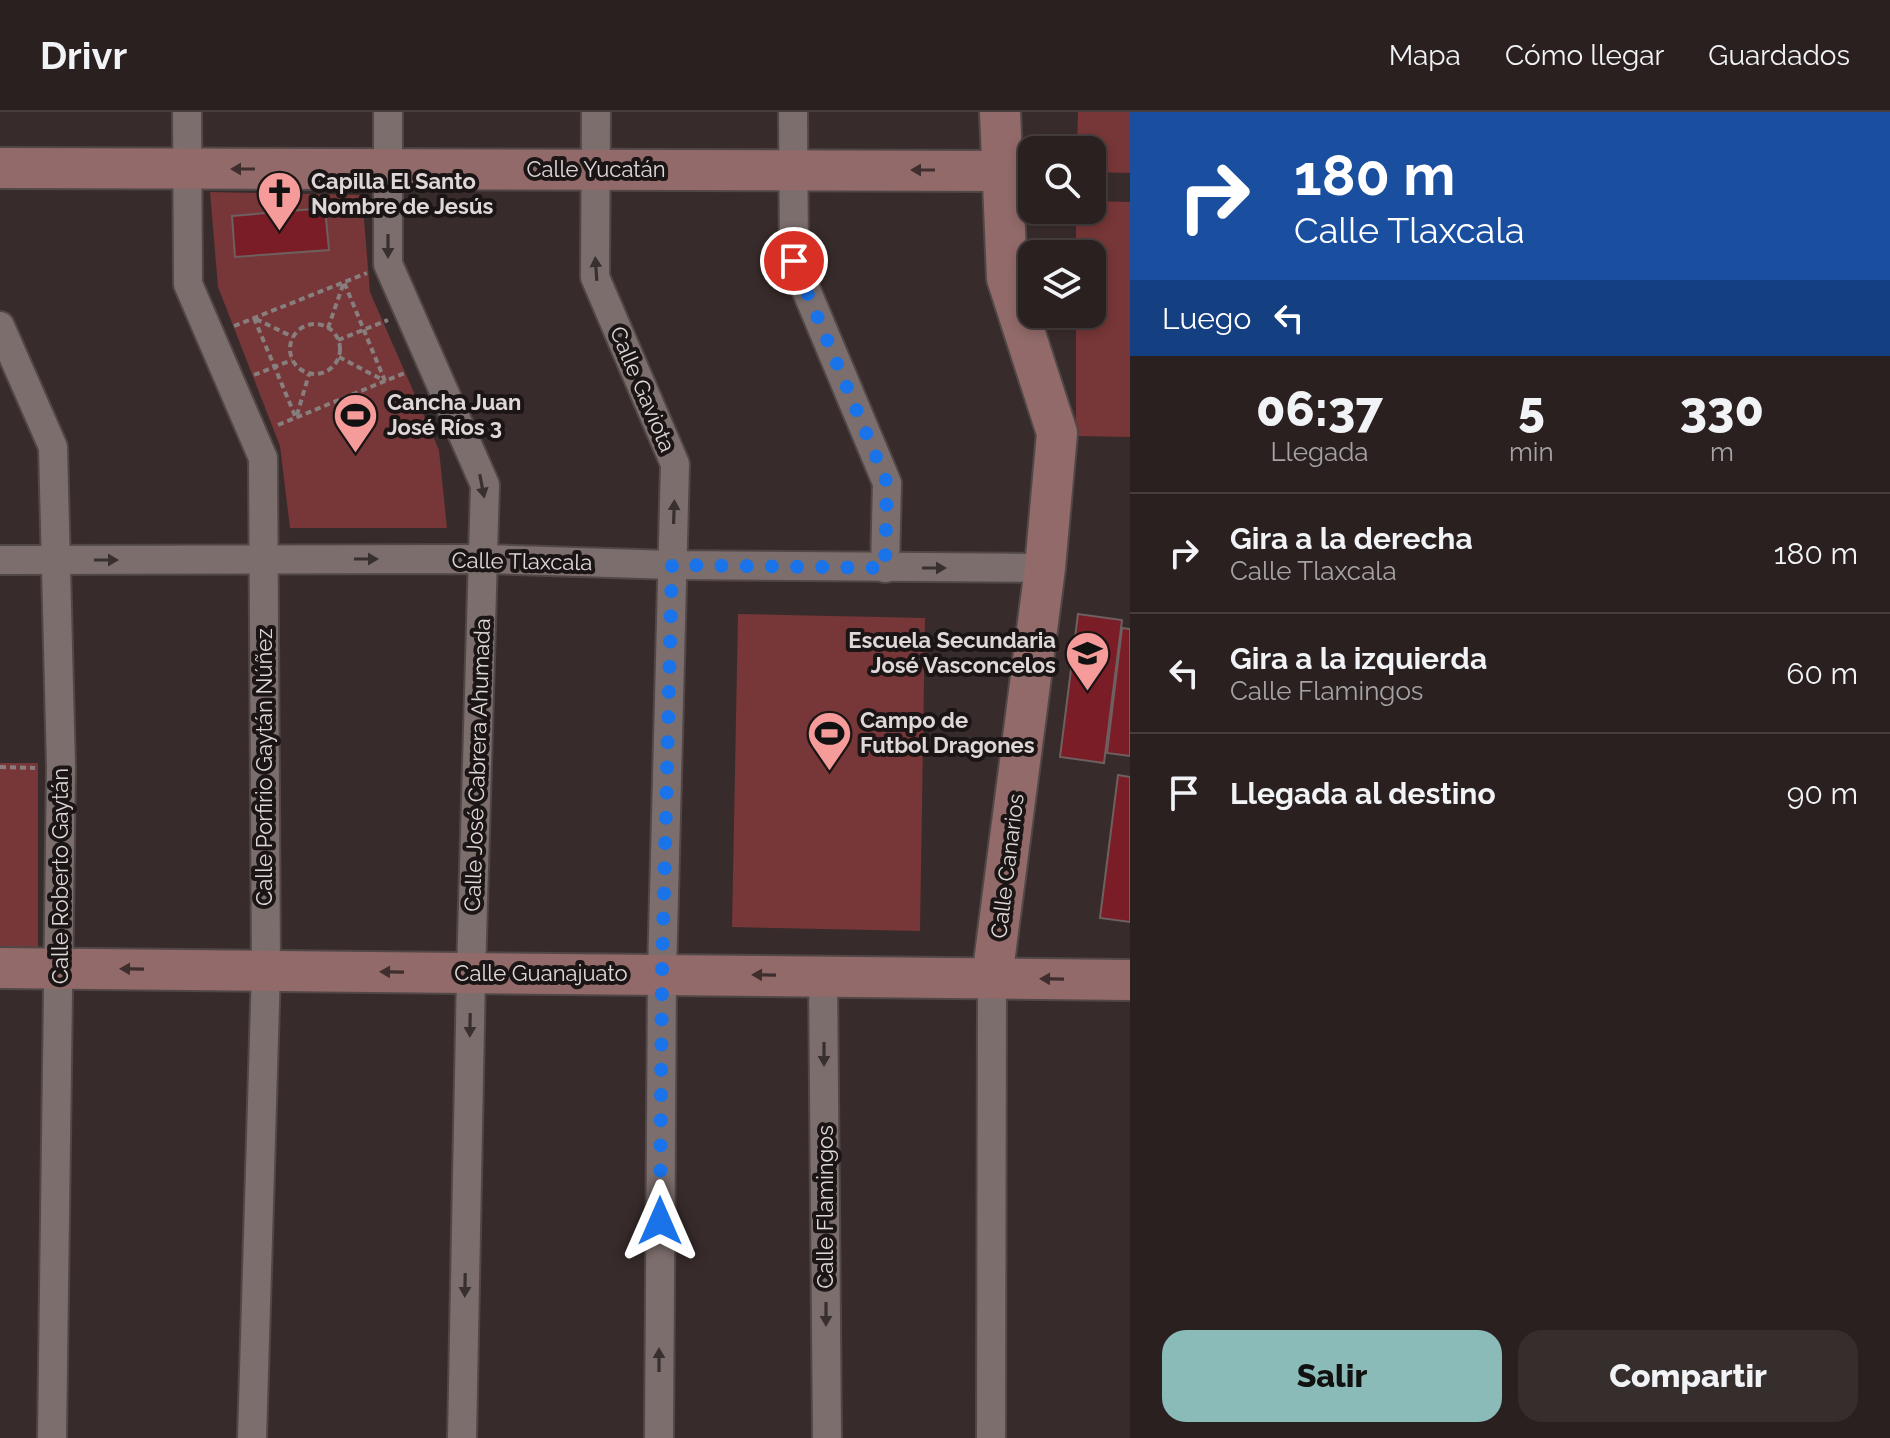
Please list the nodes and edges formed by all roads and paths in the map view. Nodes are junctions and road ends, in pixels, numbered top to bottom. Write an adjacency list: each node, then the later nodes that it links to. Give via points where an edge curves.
1 (187, 112): 7 (street, Calle Porfirio Gaytán Núñez)
2 (388, 112): 8 (street, Calle José Cabrera Ahumada)
3 (596, 112): 9 (street, Calle Gaviota)
4 (793, 112): 10 (street)
5 (1000, 112): 11 (street, Calle Canarios)
6 (0, 168): 7 (street, Calle Yucatán)
7 (187, 168): 8 (street, Calle Yucatán, one-way to 7); 19 (street, Calle Porfirio Gaytán Núñez, via 188,284)
8 (388, 169): 9 (street, Calle Yucatán); 12 (street, Calle José Cabrera Ahumada, one-way to 12)
9 (595, 169): 10 (street, Calle Yucatán); 35 (street, Calle Gaviota, one-way to 9, via 675,464 595,277)
10 (793, 169): 11 (street, Calle Yucatán, one-way to 10); 36 (street, via 794,261 887,483)
11 (1001, 171): 37 (street, Calle Canarios, via 1007,278 1057,433)
12 (388, 264): 13 (path); 14 (street, Calle José Cabrera Ahumada)
13 (344, 282): 15 (path); 17 (path); 18 (path)
14 (408, 311): 18 (path); 24 (street, Calle José Cabrera Ahumada)
15 (254, 318): 19 (path); 20 (path); 25 (path)
16 (0, 326): 33 (street, Calle Roberto Gaytán, via 53,447)
17 (328, 328): 20 (path, via 313,324); 21 (path)
18 (364, 329): 21 (path); 27 (path)
19 (211, 336): 28 (street, Calle Porfirio Gaytán Núñez)
20 (293, 337): 23 (path)
21 (338, 340): 22 (path)
22 (339, 357): 26 (path, via 321,374); 27 (path)
23 (292, 360): 25 (path); 26 (path)
24 (431, 363): 27 (path); 31 (street, Calle José Cabrera Ahumada, one-way to 31, via 485,485)
25 (275, 367): 28 (path); 29 (path)
26 (309, 373): 29 (path)
27 (385, 381): 29 (path)
28 (231, 384): 30 (street, Calle Porfirio Gaytán Núñez)
29 (296, 418): 30 (path)
30 (253, 436): 34 (street, Calle Porfirio Gaytán Núñez, via 263,458)
31 (484, 559): 34 (street, Calle Tlaxcala, one-way to 31); 35 (street, Calle Tlaxcala); 43 (street, Calle José Cabrera Ahumada)
32 (0, 560): 33 (street, Calle Tlaxcala)
33 (57, 560): 34 (street, Calle Tlaxcala, one-way to 34); 39 (street, Calle Roberto Gaytán)
34 (262, 560): 42 (street, Calle Porfirio Gaytán Núñez)
35 (672, 565): 36 (street, Calle Tlaxcala); 44 (street, Calle Gaviota)
36 (885, 568): 37 (street, Calle Tlaxcala, one-way to 37)
37 (1045, 568): 46 (street, Calle Canarios)
38 (0, 767): 39 (path)
39 (61, 768): 41 (street, Calle Roberto Gaytán)
40 (0, 968): 41 (street, Calle Guanajuato)
41 (60, 968): 42 (street, Calle Guanajuato, one-way to 41); 48 (street, Calle Roberto Gaytán)
42 (266, 970): 43 (street, Calle Guanajuato, one-way to 42); 49 (street, Calle Porfirio Gaytán Núñez)
43 (471, 973): 44 (street, Calle Guanajuato); 50 (street, Calle José Cabrera Ahumada, one-way to 50)
44 (662, 973): 45 (street, Calle Guanajuato, one-way to 44); 51 (street, Calle Gaviota, one-way to 44)
45 (823, 976): 46 (street, Calle Guanajuato); 52 (street, Calle Flamingos, one-way to 52)
46 (992, 978): 47 (street, Calle Guanajuato, one-way to 46); 53 (street, Calle Canarios)
47 (1130, 980)
48 (52, 1438)
49 (252, 1438)
50 (462, 1438)
51 (659, 1438)
52 (827, 1438)
53 (991, 1438)

